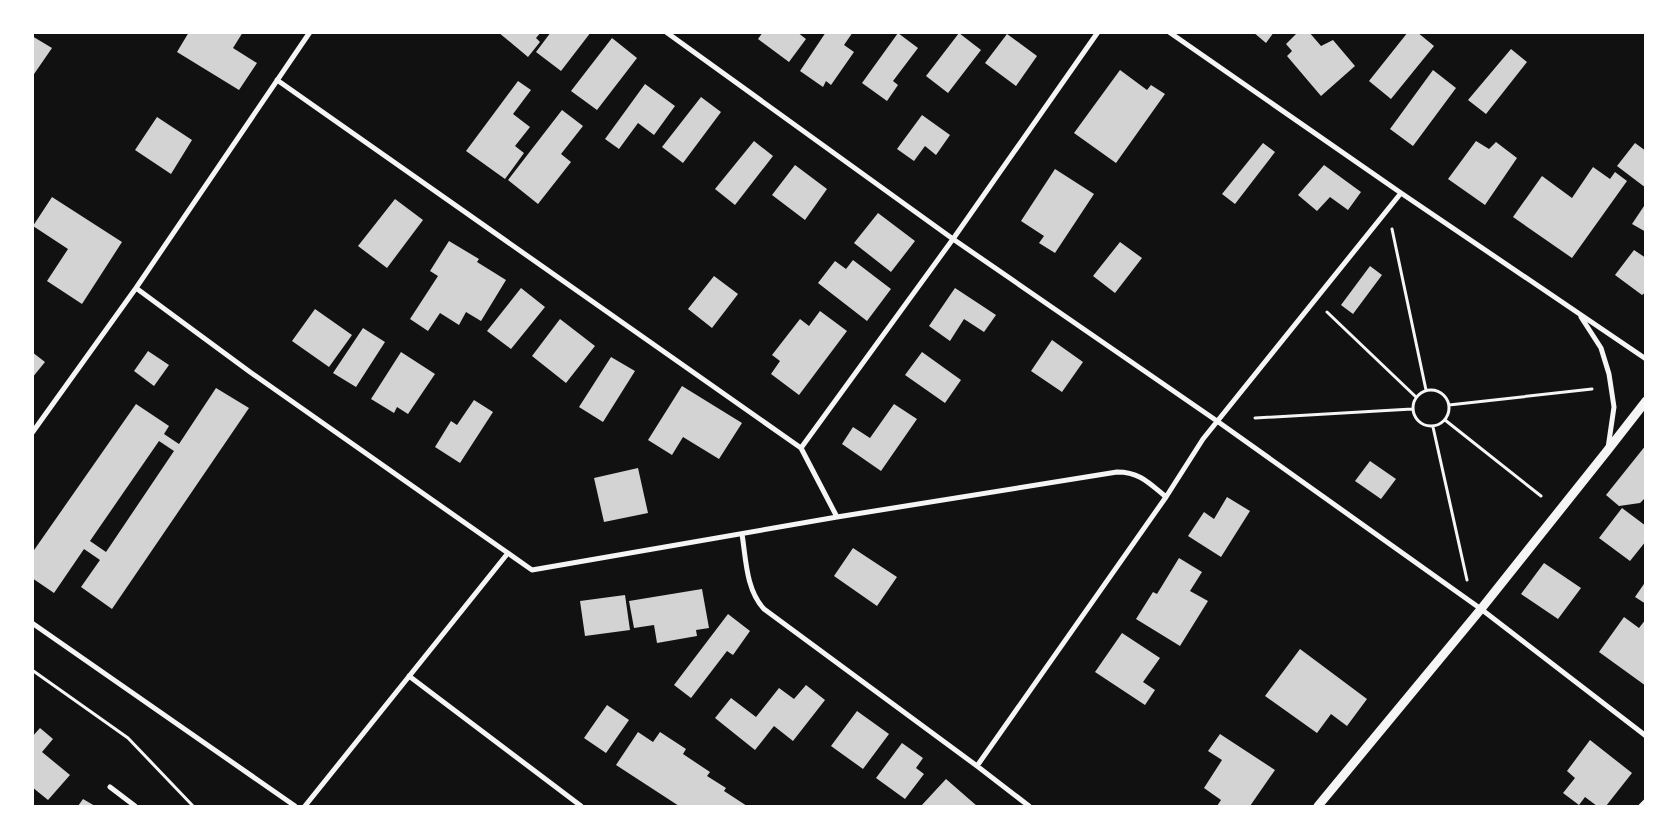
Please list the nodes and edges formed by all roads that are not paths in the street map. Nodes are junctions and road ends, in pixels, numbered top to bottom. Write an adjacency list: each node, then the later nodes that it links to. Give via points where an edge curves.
1 (310, 32): 5 (street)
2 (666, 32): 7 (street)
3 (1098, 32): 7 (street)
4 (1169, 32): 6 (street)
5 (277, 80): 8 (street); 14 (street)
6 (1401, 193): 9 (street); 12 (street)
7 (953, 239): 12 (street); 14 (street)
8 (136, 288): 13 (street); 19 (street)
9 (1579, 314): 10 (street); 15 (street, via 1601,348 1609,374 1614,406)
10 (1646, 359)
11 (1646, 401): 15 (street)
12 (1217, 421): 16 (street); 20 (street)
13 (32, 433)
14 (801, 448): 17 (street)
15 (1608, 451): 20 (street)
16 (1166, 497): 17 (street, via 1136,474 1117,472); 24 (street)
17 (837, 517): 18 (street)
18 (742, 534): 19 (street, via 532,570); 24 (street, via 751,587 764,609)
19 (508, 553): 22 (street)
20 (1481, 609): 23 (street); 32 (street)
21 (32, 623): 28 (street)
22 (409, 676): 29 (street); 30 (street)
23 (1646, 736)
24 (977, 766): 31 (street)
25 (110, 787): 27 (street)
26 (1646, 801): 33 (street)
27 (135, 806)
28 (295, 806)
29 (305, 806)
30 (580, 806)
31 (1029, 806)
32 (1318, 806)
33 (1641, 806)

